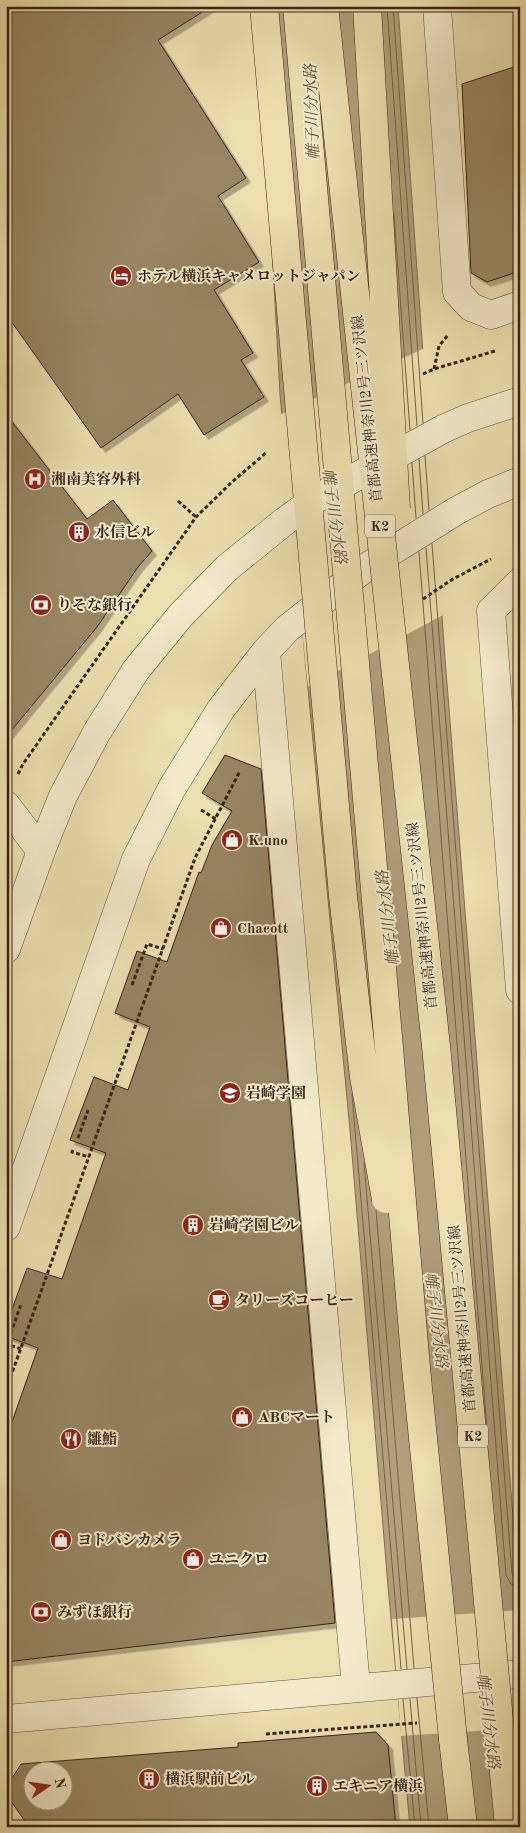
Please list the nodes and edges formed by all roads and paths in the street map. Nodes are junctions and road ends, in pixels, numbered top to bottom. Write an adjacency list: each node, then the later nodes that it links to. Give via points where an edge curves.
1 (264, 6): 34 (highway, bridge, via 343,896 364,1077)
2 (297, 6): 34 (highway, K2, bridge)
3 (324, 6): 28 (highway, 首都高速神奈川2号三ツ沢線 / K2, bridge)
4 (367, 6): 28 (highway, bridge, via 398,549)
5 (437, 6): 6 (street, via 457,292 471,307 491,315)
6 (520, 305)
7 (501, 350): 8 (path)
8 (427, 372)
9 (520, 401): 23 (street, bridge, via 443,429 314,500 227,568 180,615 136,670 62,796)
10 (272, 448): 13 (path)
11 (520, 481): 17 (street, bridge, via 456,511 365,568 288,628)
12 (178, 501): 13 (path)
13 (196, 516): 18 (path)
14 (495, 557): 15 (path)
15 (453, 579)
16 (520, 582): 27 (street, via 491,611)
17 (266, 652): 31 (street, via 221,708 172,788 136,860); 37 (street)
18 (23, 764)
19 (242, 767): 22 (path)
20 (206, 803): 22 (path, via 201,811)
21 (6, 805): 23 (street)
22 (216, 819): 25 (path, via 195,858)
23 (41, 851): 24 (street)
24 (6, 949)
25 (163, 949): 26 (path, via 147,944); 30 (path)
26 (132, 985)
27 (520, 990)
28 (436, 1046): 40 (highway, 首都高速神奈川2号三ツ沢線 / K2, bridge)
29 (88, 1110): 30 (path, via 72,1152)
30 (89, 1157): 33 (path)
31 (6, 1228)
32 (21, 1304): 33 (path, via 7,1344)
33 (21, 1349): 35 (path)
34 (416, 1368): 39 (highway, K2, bridge)
35 (6, 1390)
36 (520, 1674): 37 (street, bridge)
37 (356, 1687): 38 (street)
38 (6, 1719)
39 (462, 1827)
40 (509, 1827)

